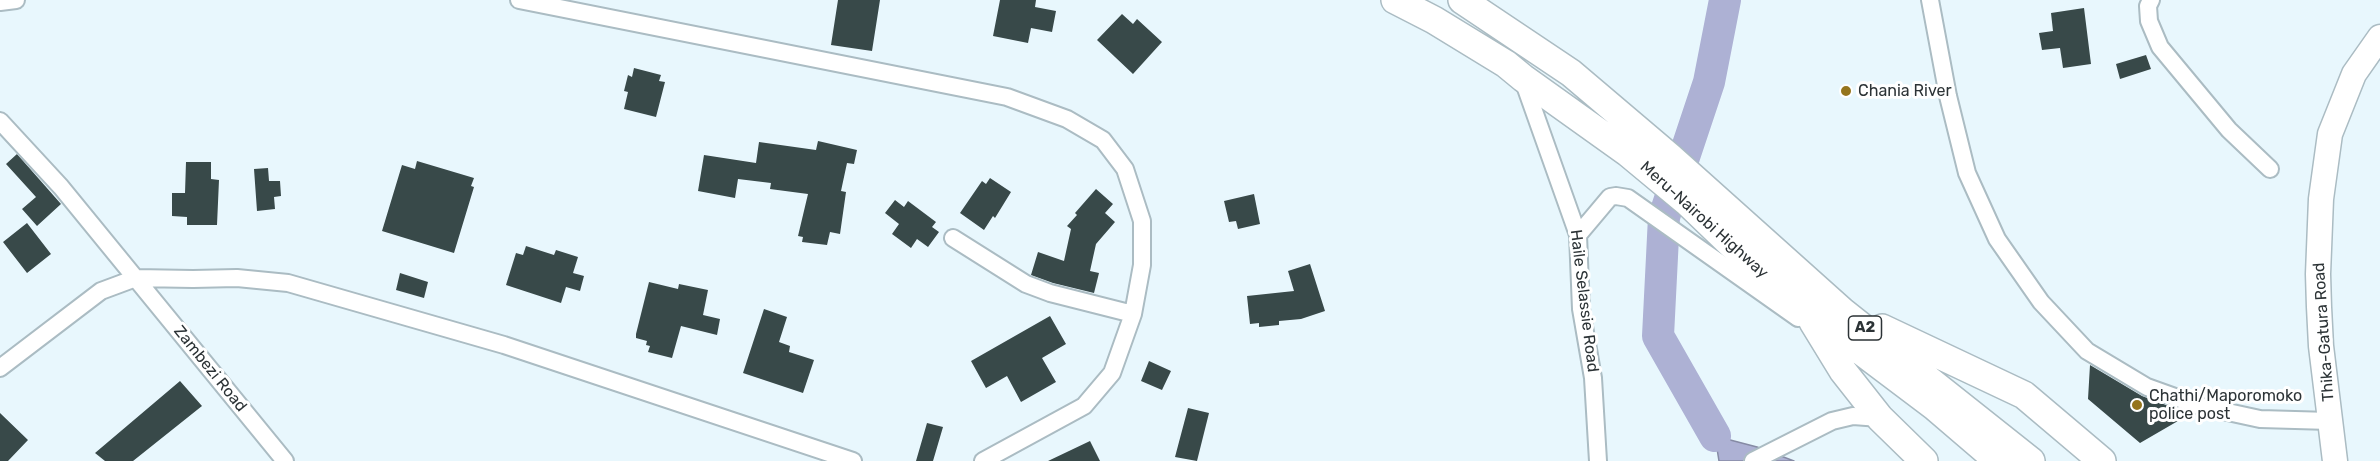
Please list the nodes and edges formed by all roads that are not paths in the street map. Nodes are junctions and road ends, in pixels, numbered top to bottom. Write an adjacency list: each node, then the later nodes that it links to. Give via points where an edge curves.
1 (16, 0): 7 (street)
2 (519, 0): 19 (street, via 1007,97 1067,118 1103,140 1125,169 1142,221 1142,265)
3 (1395, 0): 9 (highway, Meru-Nairobi Highway / A2, via 1434,20)
4 (1462, 0): 11 (highway, Meru-Nairobi Highway / A2, via 1571,73)
5 (1930, 0): 23 (street, via 1967,173 1997,239 2041,302 2087,351 2147,387 2200,406 2260,419)
6 (2151, 0): 12 (street, via 2149,21 2160,47 2229,130)
7 (0, 2)
8 (2380, 37): 23 (main road, Thika-Gatura Road, via 2354,74 2330,134 2321,199 2319,307)
9 (1523, 78): 11 (highway, Meru-Nairobi Highway / A2); 14 (street, Haile Selassie Road)
10 (0, 121): 16 (street, Zambezi Road)
11 (1634, 143): 13 (highway, Meru-Nairobi Highway / A2)
12 (2270, 168)
13 (1696, 195): 17 (highway, Meru-Nairobi Highway / A2, via 1737,250); 18 (highway, Meru-Nairobi Highway / A2)
14 (1578, 235): 20 (street, via 1610,197 1622,196); 27 (street, Haile Selassie Road, via 1581,309 1593,378)
15 (953, 238): 19 (street, via 1026,284)
16 (136, 278): 21 (street, via 101,291); 24 (street, Zambezi Road); 25 (street, via 237,278 288,283 504,345)
17 (1805, 309): 20 (highway); 30 (highway, Meru-Nairobi Highway / A2, via 1935,406)
18 (1842, 311): 31 (highway, Meru-Nairobi Highway / A2); 32 (highway, via 2024,395)
19 (1133, 314): 26 (street, via 1112,374 1084,406)
20 (1819, 332): 22 (highway)
21 (0, 368)
22 (1880, 418): 28 (street, via 1853,416 1833,421); 29 (highway)
23 (2330, 421): 33 (main road, Thika-Gatura Road)
24 (285, 461)
25 (853, 461)
26 (983, 461)
27 (1598, 461)
28 (1753, 461)
29 (1924, 461)
30 (1998, 461)
31 (2031, 461)
32 (2102, 461)
33 (2335, 461)

